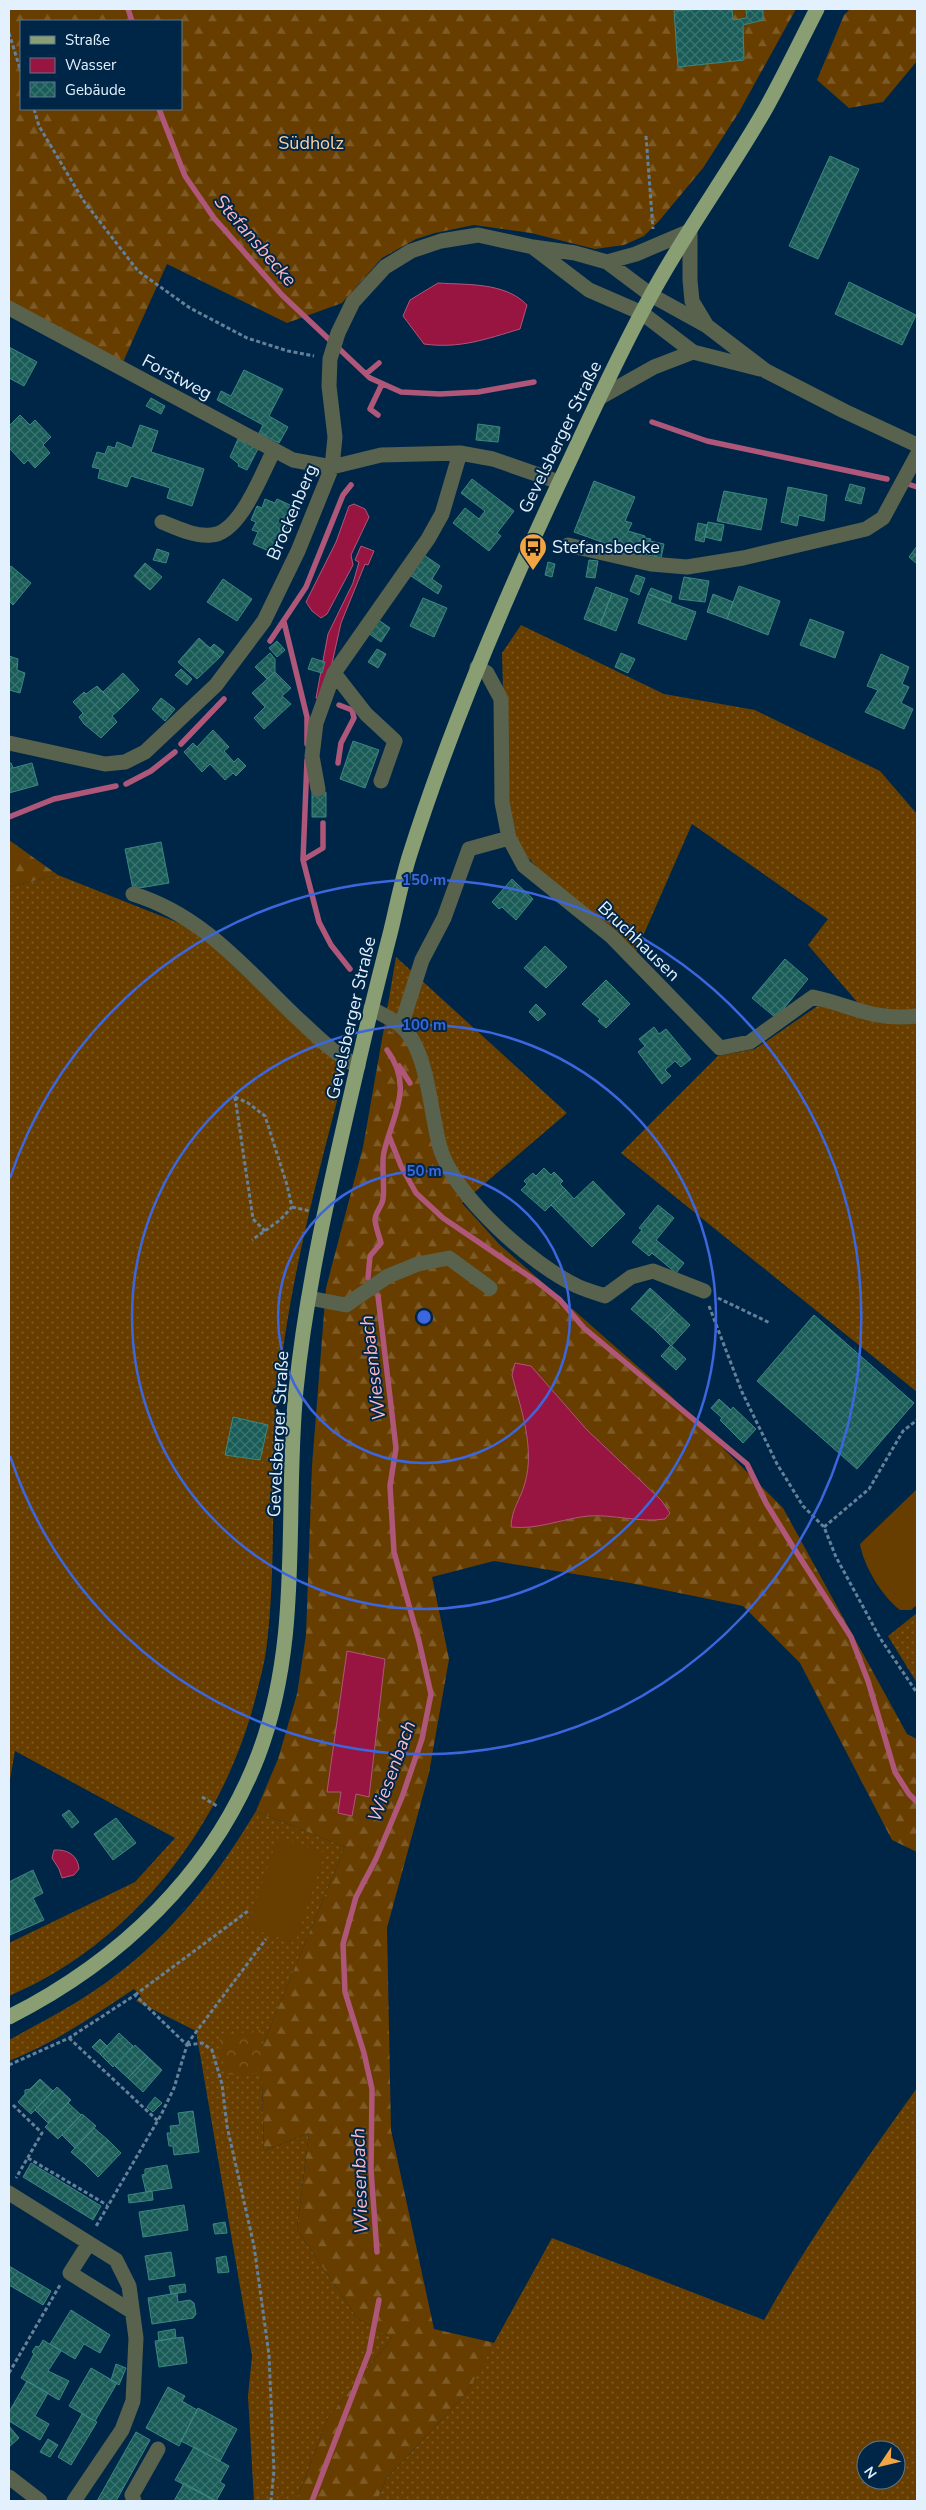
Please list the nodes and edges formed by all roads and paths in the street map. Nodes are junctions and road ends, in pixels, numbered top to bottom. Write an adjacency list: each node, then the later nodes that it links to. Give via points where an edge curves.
1 (817, 9): 6 (main road, Gevelsberger Straße, via 767,106)
2 (9, 33): 3 (path)
3 (20, 69)
4 (34, 110): 15 (path, via 39,126 83,200 138,271 190,308 247,338 288,351)
5 (646, 136): 7 (path, via 652,225)
6 (690, 231): 7 (street); 10 (main road, Gevelsberger Straße); 13 (street, via 692,301)
7 (657, 244): 9 (street)
8 (533, 247): 9 (street, Brockenberg); 12 (street, Brockenberg, via 589,290); 15 (street, Brockenberg, via 478,235 441,241 411,251 385,268 353,302)
9 (607, 262): 10 (street, Brockenberg)
10 (650, 295): 12 (main road, Gevelsberger Straße); 13 (street)
11 (9, 308): 19 (street, Forstweg)
12 (642, 313): 14 (street); 17 (main road, Gevelsberger Straße)
13 (707, 326): 16 (street)
14 (693, 352): 16 (street); 17 (street, via 654,367)
15 (330, 359): 22 (street, Brockenberg, via 329,386 335,437)
16 (766, 371): 18 (street)
17 (599, 398): 23 (main road, Gevelsberger Straße)
18 (917, 445)
19 (274, 450): 22 (street, Forstweg, via 293,460); 24 (street, via 242,512 225,532 211,536 186,532)
20 (460, 453): 22 (street, via 381,455); 23 (street, via 493,459); 27 (street, via 442,514 428,539)
21 (917, 455): 25 (street, via 883,518 866,529 688,568 651,564)
22 (332, 467): 28 (street, Brockenberg, via 298,551 264,621 216,685 145,752 125,762 105,764)
23 (559, 482): 26 (main road, Gevelsberger Straße)
24 (162, 522)
25 (568, 545)
26 (477, 667): 31 (street, Bruchhausen, via 488,673 501,699 502,802); 33 (main road, Gevelsberger Straße, via 408,858)
27 (334, 673): 29 (street, via 366,714 395,742); 30 (street, via 316,723 312,756)
28 (9, 743)
29 (381, 781)
30 (318, 789)
31 (509, 838): 34 (street, Bruchhausen, via 524,866 612,937 720,1048 750,1042 814,997 864,1013 895,1018); 35 (street, via 469,849 444,918 422,960)
32 (133, 894): 36 (street, via 154,900 202,928 325,1044)
33 (371, 1008): 35 (street); 36 (main road, Gevelsberger Straße)
34 (917, 1016)
35 (401, 1026): 42 (street, via 419,1054 442,1151 458,1185 500,1229 541,1263 576,1285 605,1296 631,1277 652,1271)
36 (358, 1066): 43 (main road, Gevelsberger Straße)
37 (314, 1202): 38 (path)
38 (310, 1220)
39 (265, 1230): 39 (path, via 253,1219 235,1097 265,1116 288,1185 292,1207); 40 (path)
40 (252, 1240)
41 (490, 1288): 43 (street, via 449,1258 418,1264 388,1276 346,1304)
42 (704, 1291): 44 (path); 46 (path, via 742,1392 777,1464 803,1506)
43 (309, 1298): 53 (main road, Gevelsberger Straße, via 295,1395 284,1651 269,1722 252,1768 215,1840 150,1919 124,1944 73,1981)
44 (770, 1322)
45 (917, 1420): 46 (path, via 903,1431 869,1489)
46 (824, 1527): 47 (path, via 836,1557 876,1630)
47 (917, 1693)
48 (221, 1798): 49 (path)
49 (213, 1813)
50 (248, 1911): 52 (path)
51 (266, 1939): 55 (path)
52 (136, 1996): 54 (path); 55 (path)
53 (9, 2017)
54 (69, 2038): 56 (path); 58 (path)
55 (187, 2045): 58 (path, via 174,2088); 71 (path, via 202,2043 212,2050 222,2084 227,2126 254,2246 269,2355 274,2470)
56 (9, 2065)
57 (13, 2105): 59 (path, via 42,2133)
58 (158, 2122): 61 (path)
59 (28, 2158): 60 (path); 61 (path)
60 (11, 2188): 62 (street)
61 (107, 2205): 62 (path)
62 (89, 2243): 64 (street, via 116,2260 129,2286); 64 (street, via 70,2273)
63 (61, 2283): 65 (path)
64 (131, 2311): 69 (street, via 136,2338 133,2401 122,2430)
65 (9, 2373)
66 (158, 2449): 70 (street, via 132,2495)
67 (9, 2477): 68 (street)
68 (40, 2501)
69 (74, 2501)
70 (134, 2501)
71 (271, 2501)

